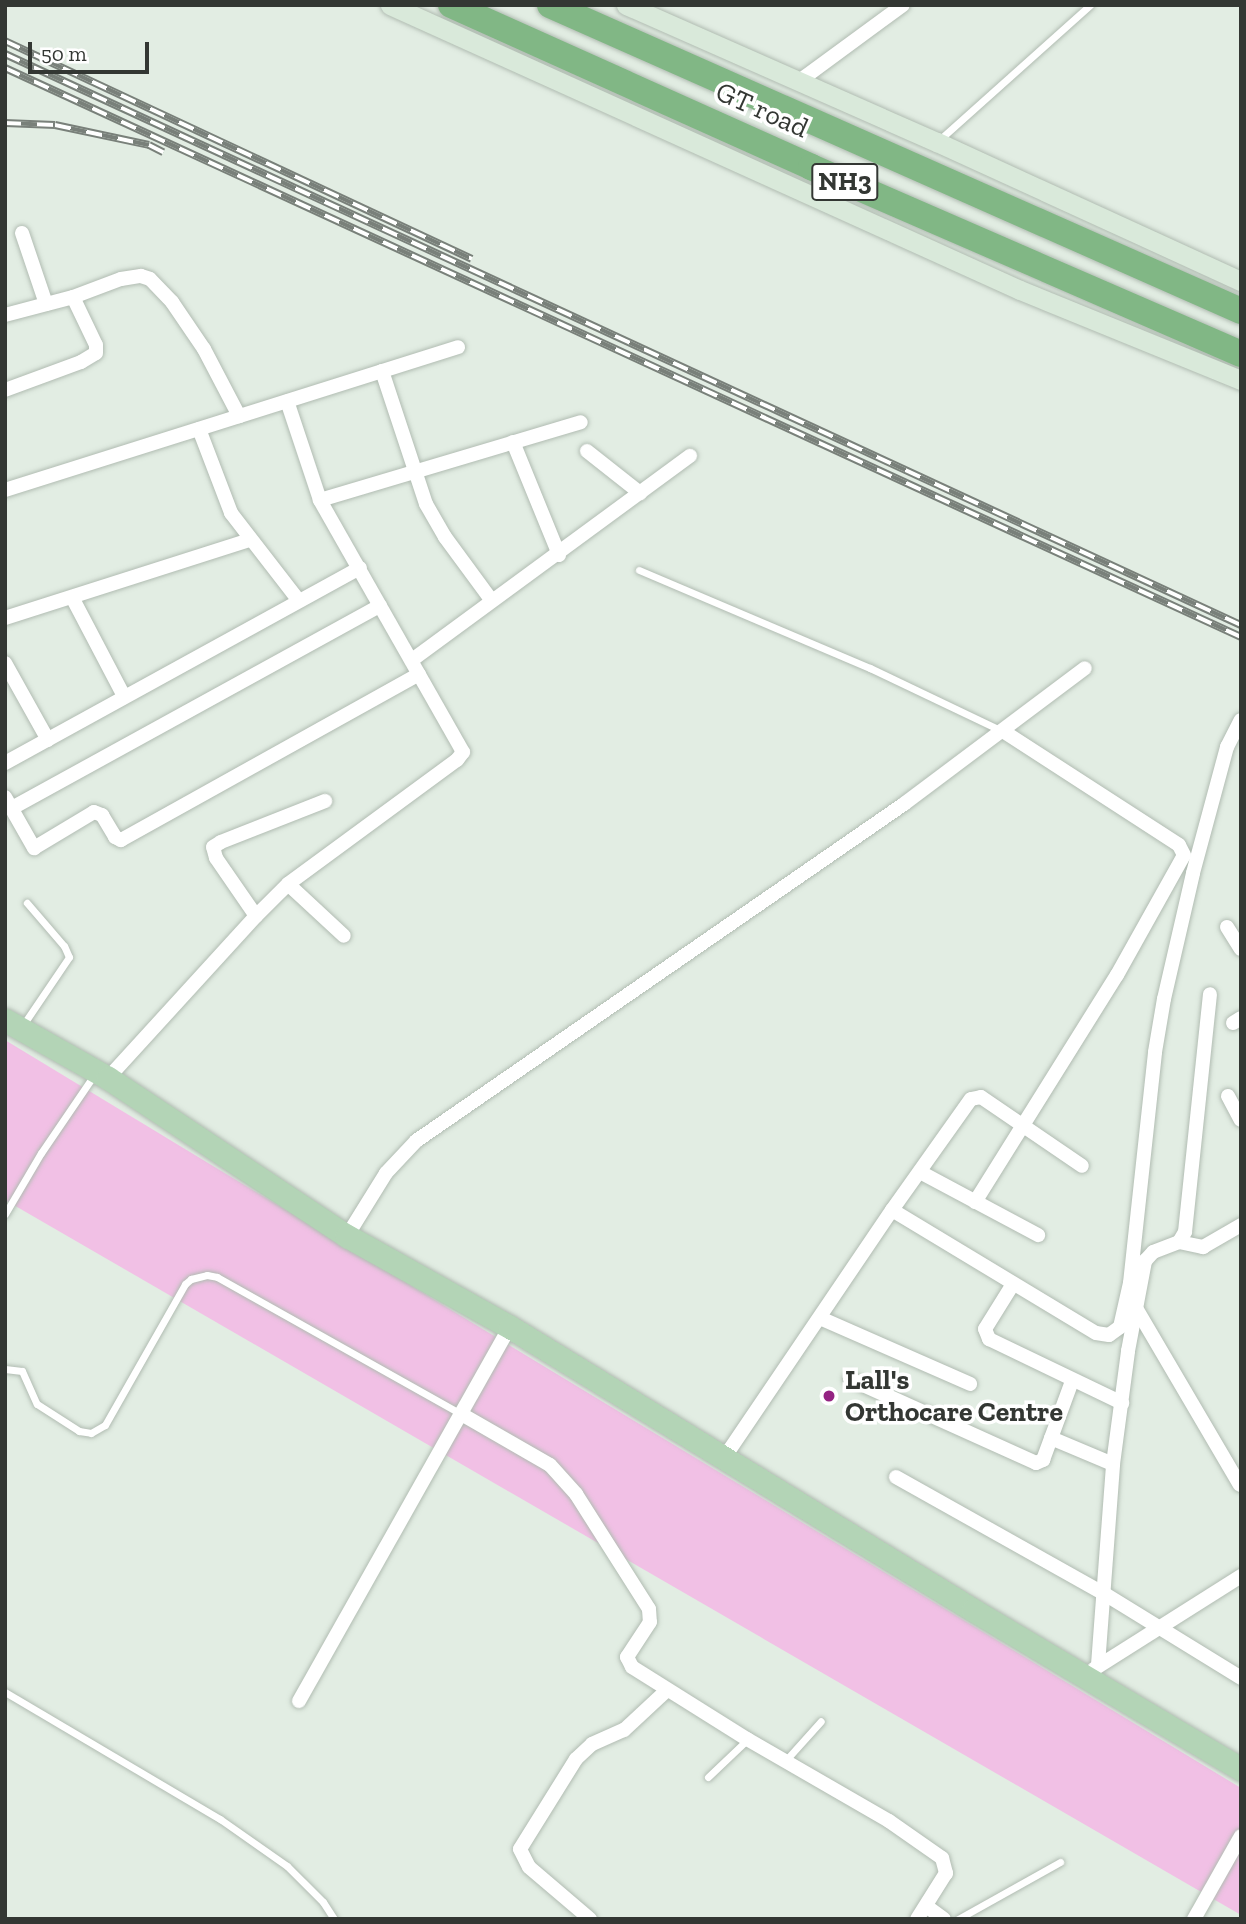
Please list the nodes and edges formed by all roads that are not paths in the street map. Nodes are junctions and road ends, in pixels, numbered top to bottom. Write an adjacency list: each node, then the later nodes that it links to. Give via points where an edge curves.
1 (390, 5): 18 (main road, via 1020,290)
2 (451, 5): 16 (highway, GT road / NH3)
3 (550, 5): 13 (highway, GT road / NH3)
4 (626, 5): 7 (main road)
5 (903, 5): 7 (street)
6 (1090, 5): 8 (lane)
7 (798, 82): 8 (main road)
8 (937, 142): 10 (main road)
9 (22, 233): 12 (street)
10 (1241, 281)
11 (73, 297): 12 (street); 19 (street, via 96,353); 21 (street, via 121,279 150,279 194,334)
12 (46, 304): 14 (street)
13 (1241, 311)
14 (5, 315)
15 (458, 347): 17 (street)
16 (1241, 354)
17 (382, 371): 20 (street); 27 (street)
18 (1241, 380)
19 (5, 390)
20 (287, 401): 21 (street); 30 (street)
21 (239, 416): 23 (street)
22 (581, 422): 24 (street)
23 (199, 429): 28 (street); 31 (street, via 231,513)
24 (513, 442): 27 (street); 32 (street)
25 (587, 451): 29 (street)
26 (690, 456): 29 (street)
27 (413, 471): 30 (street); 37 (street, via 435,521)
28 (5, 490)
29 (640, 494): 32 (street)
30 (320, 500): 33 (street)
31 (250, 540): 35 (street); 36 (street)
32 (559, 555): 37 (street)
33 (360, 568): 36 (street); 38 (street)
34 (639, 570): 46 (lane, via 870,668)
35 (73, 599): 39 (street); 44 (street)
36 (299, 601): 44 (street)
37 (492, 601): 40 (street)
38 (380, 606): 40 (street); 51 (street)
39 (5, 618)
40 (412, 660): 43 (street)
41 (5, 663): 47 (street)
42 (1085, 668): 46 (street)
43 (419, 674): 51 (street, via 121,840 102,815 94,812 34,848); 52 (street, via 463,752)
44 (124, 696): 47 (street)
45 (1241, 720): 48 (street)
46 (1003, 731): 63 (street, via 1179,845 1184,855 1117,975); 71 (street, via 416,1141 386,1173)
47 (48, 740): 49 (street)
48 (1234, 749): 73 (street, via 1193,873 1164,999 1129,1283 1119,1327 1109,1335 1096,1333)
49 (5, 763)
50 (325, 801): 54 (street, via 213,847)
51 (8, 802)
52 (288, 884): 54 (street); 56 (street)
53 (27, 903): 59 (lane, via 69,957)
54 (256, 916): 60 (street)
55 (1227, 928): 57 (street)
56 (344, 936)
57 (1241, 949)
58 (1210, 994): 72 (street, via 1186,1223)
59 (13, 1024): 60 (main road)
60 (102, 1075): 68 (lane, via 41,1153); 71 (main road)
61 (1228, 1096): 62 (street)
62 (1241, 1120)
63 (1020, 1126): 64 (street); 65 (street, via 981,1097 971,1099); 66 (street)
64 (1082, 1166)
65 (920, 1172): 66 (street); 67 (street)
66 (975, 1202): 70 (street)
67 (892, 1210): 73 (street); 75 (street)
68 (5, 1214)
69 (1241, 1226): 72 (street, via 1203,1247)
70 (1038, 1235)
71 (347, 1236): 76 (main road)
72 (1179, 1242): 74 (street, via 1148,1257)
73 (1013, 1284): 79 (street, via 985,1329 986,1335)
74 (1136, 1308): 81 (street); 87 (street)
75 (820, 1318): 80 (street); 84 (street)
76 (510, 1327): 82 (street); 84 (main road)
77 (5, 1369): 82 (lane, via 22,1371 37,1404 79,1431 91,1433 105,1425 185,1284 207,1275)
78 (850, 1379): 83 (street, via 1031,1462 1043,1460)
79 (1072, 1381): 81 (street); 83 (street)
80 (970, 1384)
81 (1122, 1403): 85 (street)
82 (463, 1415): 93 (street, via 550,1465 568,1483 649,1609 650,1622 629,1651 629,1662); 95 (street)
83 (1051, 1438): 85 (street)
84 (724, 1458): 91 (main road)
85 (1114, 1464): 89 (street)
86 (896, 1477): 89 (street)
87 (1240, 1485)
88 (1241, 1576): 90 (street)
89 (1103, 1593): 90 (street); 91 (street)
90 (1159, 1628): 91 (street); 92 (street)
91 (1091, 1671): 99 (main road)
92 (1241, 1678)
93 (667, 1690): 97 (street); 105 (street, via 624,1730 592,1744 576,1759 522,1845 529,1867)
94 (5, 1692): 104 (lane, via 287,1866)
95 (299, 1701)
96 (821, 1721): 98 (lane)
97 (747, 1740): 98 (street); 100 (lane)
98 (786, 1760): 103 (street, via 942,1858 946,1873)
99 (1236, 1760)
100 (708, 1777)
101 (1241, 1836): 109 (street)
102 (1060, 1862): 108 (lane)
103 (926, 1906): 106 (street); 107 (street)
104 (334, 1919)
105 (590, 1919)
106 (917, 1919)
107 (944, 1919)
108 (958, 1919)
109 (1194, 1919)

